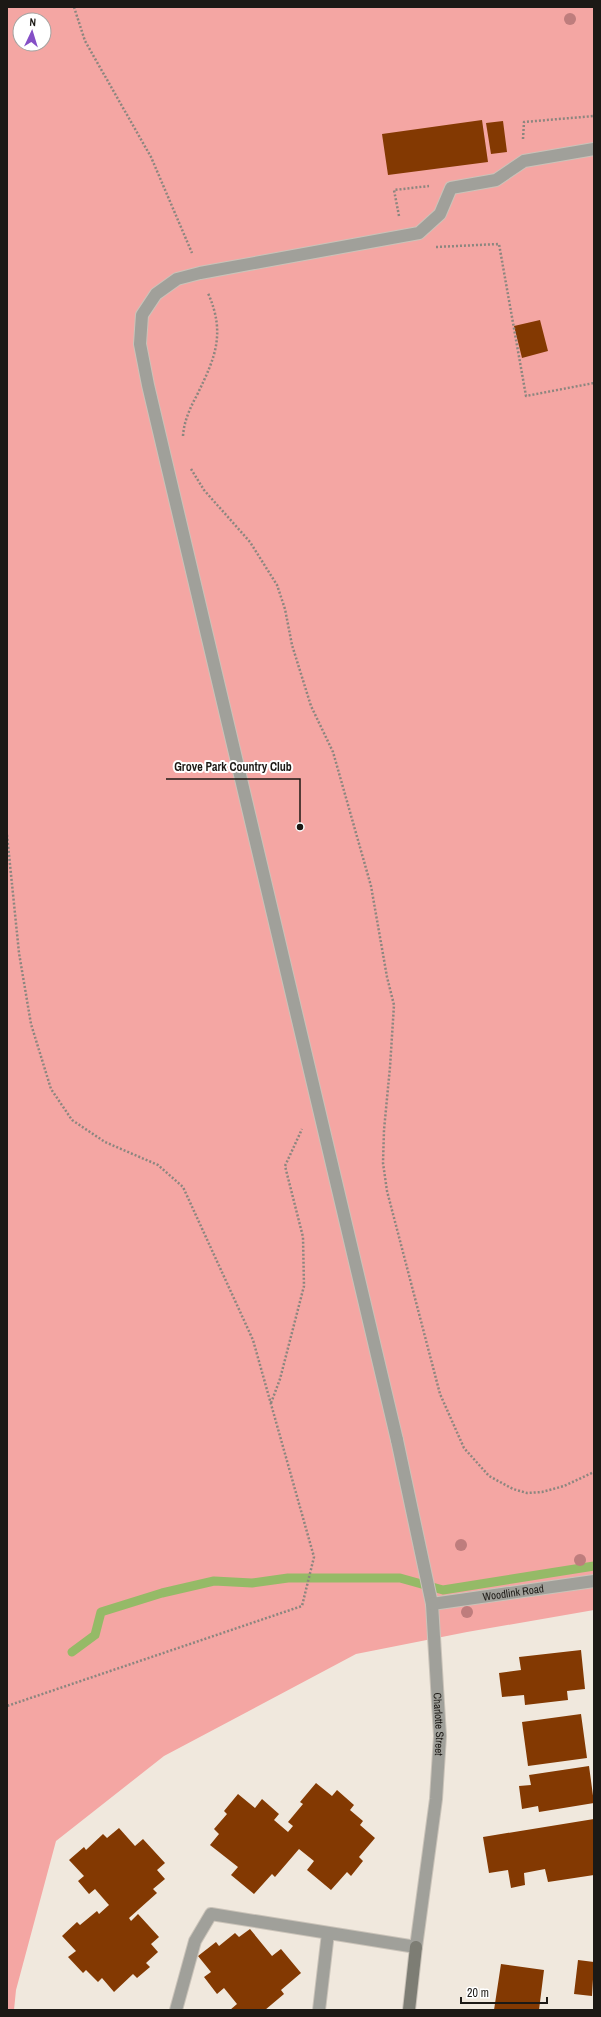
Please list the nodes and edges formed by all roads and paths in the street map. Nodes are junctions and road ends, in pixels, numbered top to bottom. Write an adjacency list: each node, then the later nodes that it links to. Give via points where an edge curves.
1 (74, 7): 8 (path, via 85,42 151,157)
2 (594, 116): 3 (path, via 524,122)
3 (522, 146)
4 (594, 148): 8 (street, Charlotte Street, via 524,161 496,180 451,188 440,214 419,234)
5 (433, 186): 6 (path, via 394,190)
6 (399, 219)
7 (430, 247): 9 (path, via 499,244 526,396)
8 (200, 273): 10 (path, via 210,296 218,331 217,346 212,363 189,410); 13 (street, Charlotte Street, via 178,279 156,294 142,315 140,344)
9 (594, 383)
10 (183, 440)
11 (188, 465): 15 (path, via 204,490 250,542 277,585 308,698 333,752 371,886 394,1005 383,1164 387,1191 440,1394 464,1448 489,1476 513,1489 527,1493 542,1492 564,1486)
12 (7, 835): 14 (path, via 19,953 30,1017 51,1089 72,1120 105,1142 158,1165 183,1187 253,1340)
13 (316, 1097): 14 (path, via 285,1166 303,1237 304,1286 280,1379); 17 (street, Charlotte Street, via 397,1440)
14 (270, 1403): 18 (path, via 314,1557 302,1606)
15 (594, 1472)
16 (594, 1581): 17 (street, Woodlink Road)
17 (432, 1604): 20 (street, Charlotte Street, via 440,1736 436,1799)
18 (7, 1706)
19 (328, 1933): 20 (street); 21 (street, via 211,1914 195,1941); 22 (street)
20 (416, 1947): 23 (street, Charlotte Street)
21 (176, 2010)
22 (319, 2010)
23 (409, 2010)

